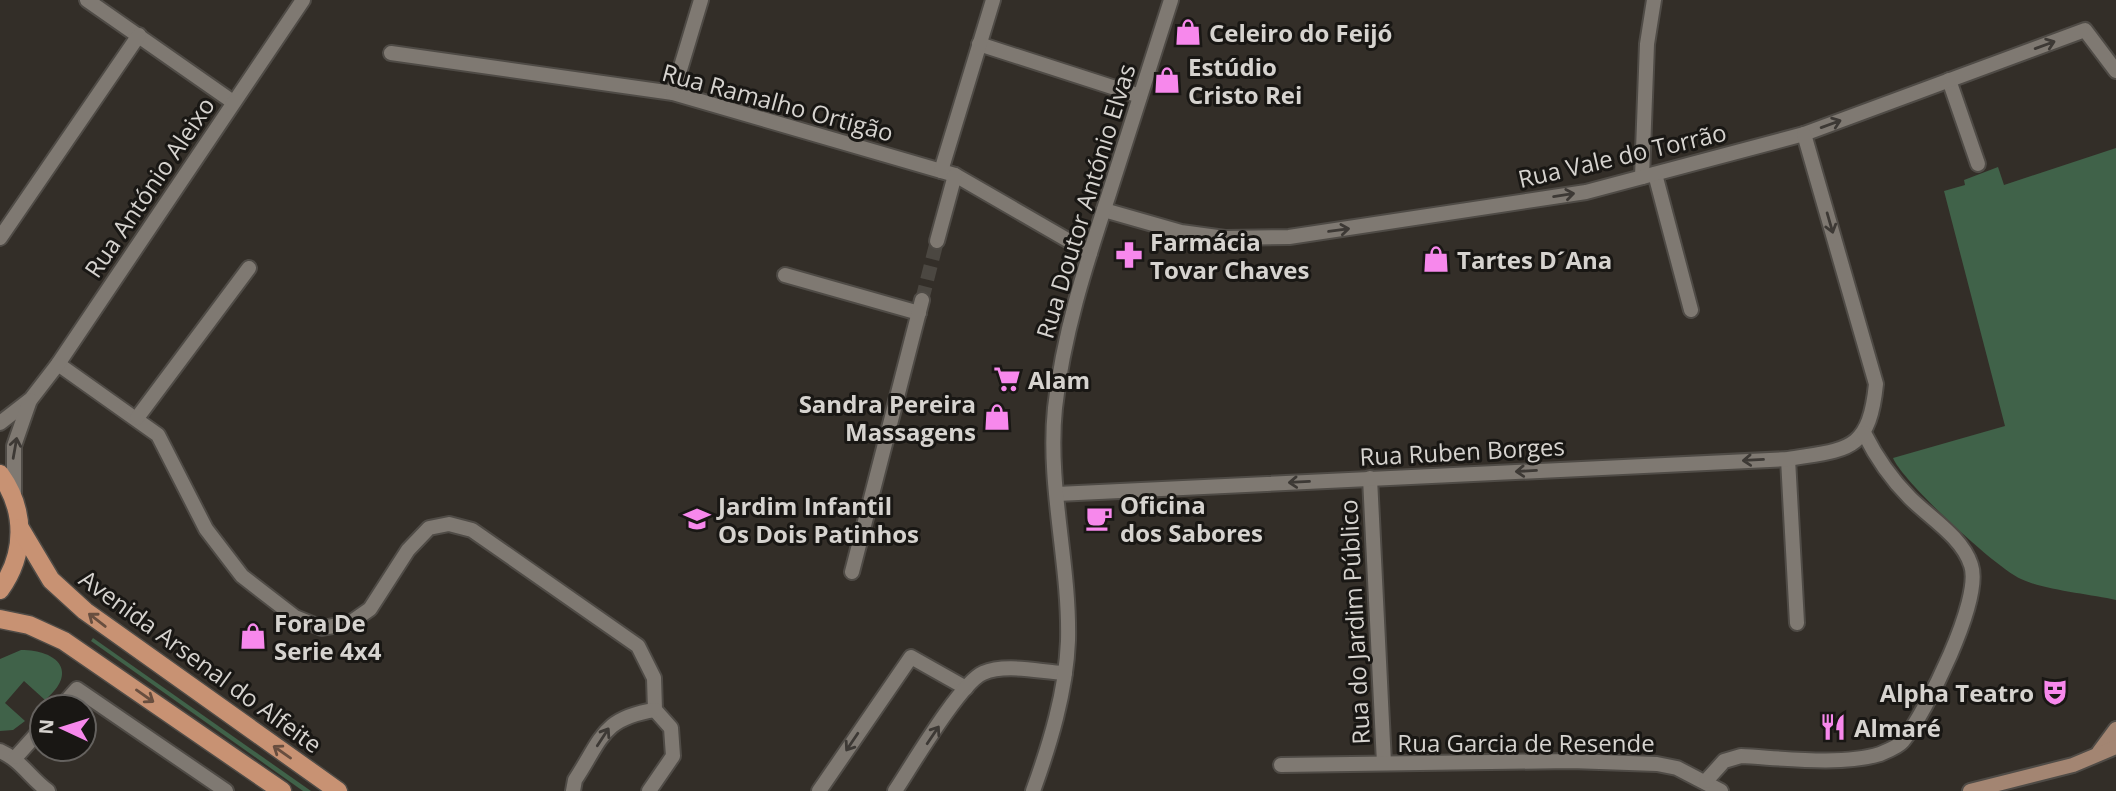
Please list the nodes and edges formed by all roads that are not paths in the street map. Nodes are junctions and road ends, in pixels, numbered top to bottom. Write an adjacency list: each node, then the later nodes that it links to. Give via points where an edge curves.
1 (87, 0): 7 (street)
2 (303, 0): 14 (street, Rua António Aleixo)
3 (701, 0): 12 (street)
4 (993, 0): 8 (street)
5 (1171, 0): 13 (street, Rua Doutor António Elvas)
6 (1654, 0): 18 (street, via 1647,44)
7 (139, 35): 14 (street); 20 (street)
8 (979, 44): 13 (street); 17 (street)
9 (391, 54): 12 (street, Rua Ramalho Ortigão)
10 (2116, 71): 11 (street, Rua Vale do Torrão, one-way to 10, via 2085,30)
11 (1950, 80): 15 (street, Rua Vale do Torrão, one-way to 11); 16 (street)
12 (673, 93): 17 (street, Rua Ramalho Ortigão)
13 (1140, 96): 19 (street, Rua Doutor António Elvas)
14 (233, 102): 26 (street, Rua António Aleixo)
15 (1804, 134): 18 (street, Rua Vale do Torrão); 30 (street, one-way to 30, via 1876,384 1873,413)
16 (1978, 164)
17 (948, 173): 21 (street); 22 (street, Rua Ramalho Ortigão)
18 (1648, 176): 19 (street, Rua Vale do Torrão, one-way to 18, via 1181,232 1225,238 1289,237 1573,194); 25 (street)
19 (1104, 210): 22 (street, Rua Doutor António Elvas)
20 (0, 238)
21 (937, 241)
22 (1090, 253): 34 (street, Rua Doutor António Elvas, via 1059,373 1054,413)
23 (249, 268): 28 (street)
24 (785, 275): 37 (street, via 921,307)
25 (1691, 310)
26 (58, 363): 27 (street, Rua António Aleixo); 28 (street)
27 (31, 399): 29 (street, Rua António Aleixo); 35 (street, Rua António Aleixo, one-way to 27, via 14,446)
28 (138, 418): 44 (street, via 158,435 192,506 222,552 242,576 295,617 322,628 350,622 370,609 408,550 429,528 449,524 472,530 638,646 653,678)
29 (0, 423)
30 (1864, 433): 31 (street, Rua Ruben Borges, via 1846,448); 53 (street, via 1873,452 1908,496 1960,545 1972,566 1967,618 1901,744 1879,754 1848,758 1741,757 1724,761)
31 (1788, 459): 33 (street, Rua Ruben Borges, one-way to 33); 40 (street)
32 (0, 474): 35 (main road)
33 (1370, 478): 34 (street, Rua Ruben Borges, one-way to 34); 51 (street, Rua do Jardim Público)
34 (1056, 494): 41 (street, Rua Doutor António Elvas, via 1068,640)
35 (15, 500): 36 (main road)
36 (20, 528): 38 (main road, via 18,555); 57 (main road, Avenida Arsenal do Alfeite, one-way to 36, via 85,611 51,580)
37 (852, 572)
38 (0, 590)
39 (0, 619): 56 (main road, one-way to 56, via 29,625 64,641)
40 (1797, 623)
41 (1065, 673): 42 (street, via 999,669 981,674); 62 (street, Rua Doutor António Elvas, via 1048,750)
42 (966, 688): 60 (street, one-way to 60, via 911,657); 61 (street, one-way to 42)
43 (98, 703): 55 (street)
44 (655, 710): 58 (street, one-way to 44, via 575,780 613,722); 59 (street, via 671,728 673,756)
45 (2116, 729): 49 (main road)
46 (28, 744): 50 (street)
47 (2116, 747): 49 (main road)
48 (0, 751): 50 (street)
49 (2099, 752): 64 (main road, via 2073,765)
50 (16, 757): 54 (street)
51 (1384, 763): 52 (street, Rua Garcia de Resende); 53 (street, Rua Garcia de Resende, via 1657,764)
52 (1282, 765)
53 (1706, 781): 63 (street, Rua Garcia de Resende)
54 (48, 791)
55 (226, 791)
56 (282, 791)
57 (338, 791)
58 (573, 791)
59 (649, 791)
60 (819, 791)
61 (895, 791)
62 (1033, 791)
63 (1721, 791)
64 (1970, 791)

